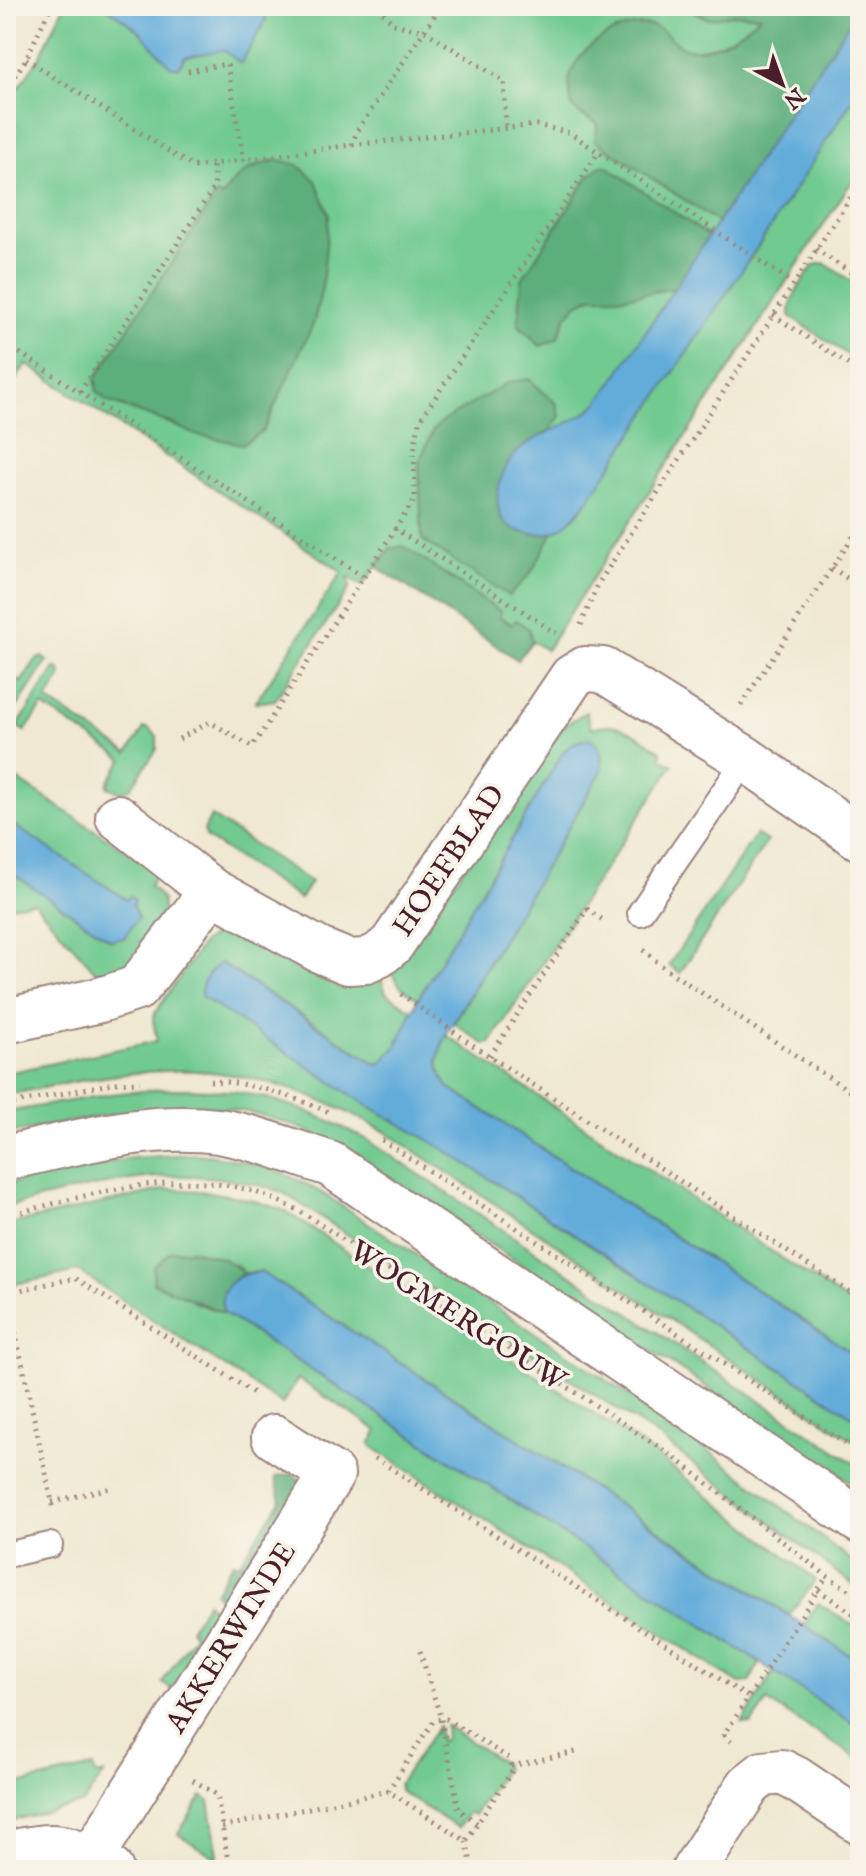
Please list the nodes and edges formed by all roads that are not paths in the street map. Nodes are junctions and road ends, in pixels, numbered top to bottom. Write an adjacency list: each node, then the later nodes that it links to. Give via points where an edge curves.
1 (731, 750): 3 (street); 4 (street, HOEFBLAD, via 603,670 585,669 572,660 392,944 379,955 348,962); 5 (lane)
2 (118, 817): 4 (street, HOEFBLAD)
3 (860, 838)
4 (212, 891): 6 (street, via 137,988)
5 (640, 913)
6 (6, 1021)
7 (6, 1158): 9 (street, WOGMERGOUW, via 121,1133 182,1129 272,1144 330,1164)
8 (274, 1437): 14 (street, AKKERWINDE, via 332,1474 155,1756)
9 (860, 1521)
10 (50, 1545): 11 (lane)
11 (6, 1555)
12 (860, 1822): 15 (street, via 782,1772 763,1774 749,1785)
13 (6, 1854): 14 (street, AKKERWINDE, via 41,1846 69,1847)
14 (101, 1864)
15 (694, 1870)

